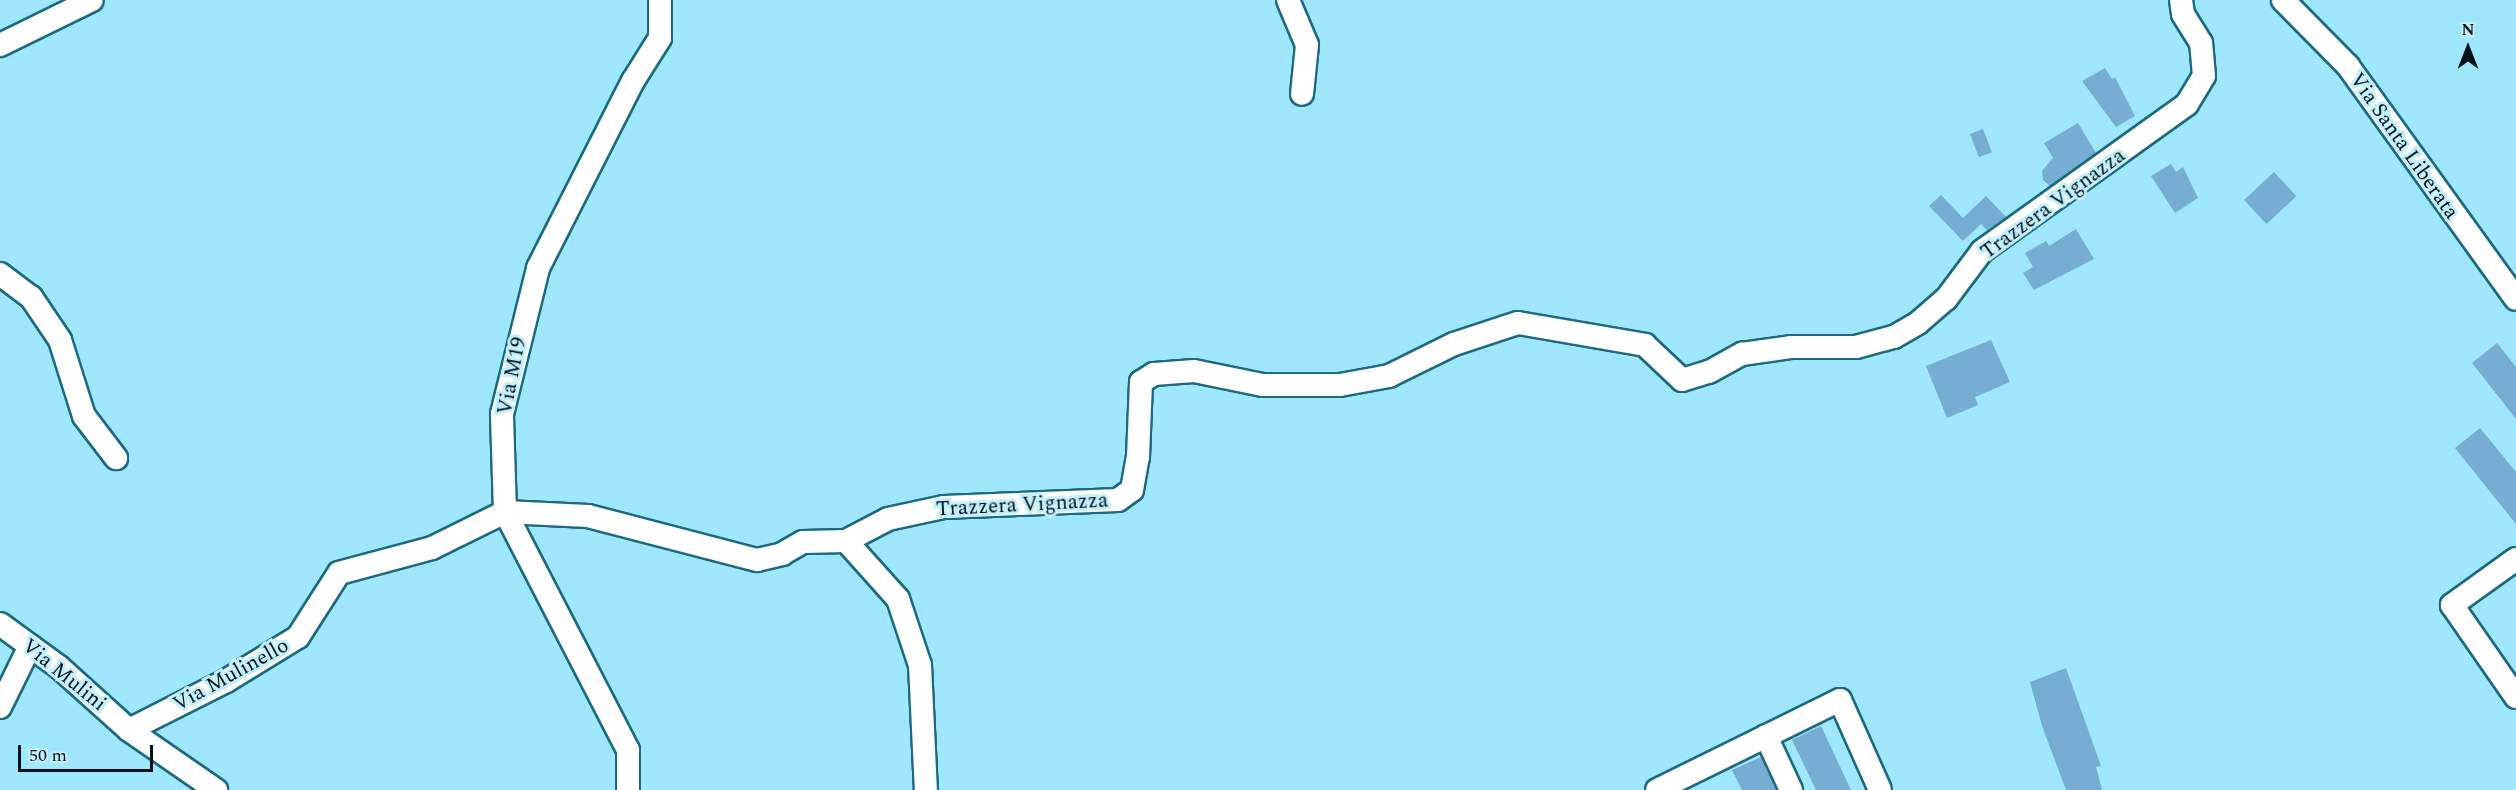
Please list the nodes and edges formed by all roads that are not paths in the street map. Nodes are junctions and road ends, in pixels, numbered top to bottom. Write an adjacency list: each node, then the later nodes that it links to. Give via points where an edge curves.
1 (92, 0): 6 (street)
2 (660, 0): 11 (street, Via M19, via 660,38 633,81 538,268 527,302 502,414)
3 (1288, 0): 7 (street, via 1306,45)
4 (2181, 0): 12 (street, Trazzera Vignazza, via 2183,14 2201,43 2204,76 2187,104 1982,251 1946,299 1894,337 1856,346 1791,347 1742,354 1709,372 1682,380 1646,345 1518,323 1454,344 1389,376 1340,385 1263,385 1194,371 1154,374 1141,382 1138,457 1132,490 1118,500 944,507 888,519)
5 (2283, 0): 9 (street, Via Santa Liberata, via 2348,66)
6 (0, 45)
7 (1302, 94)
8 (0, 274): 10 (street, via 31,297 60,340 84,416)
9 (2516, 299)
10 (116, 458)
11 (505, 512): 12 (street, Trazzera Vignazza, via 588,516 757,560 782,554 803,542); 18 (street, Via Mulinello, via 432,548 339,573 298,637 226,681); 22 (street, Via M19, via 628,750)
12 (846, 541): 23 (street, via 898,599 920,665)
13 (2516, 559): 16 (street, via 2452,605)
14 (0, 624): 15 (street, Via Mulini)
15 (30, 646): 17 (street); 18 (street, Via Mulini)
16 (2516, 698)
17 (0, 707)
18 (129, 730): 21 (street, Via Mulini)
19 (1766, 736): 20 (street); 25 (street); 26 (street, via 1840,700)
20 (1693, 782): 24 (street)
21 (216, 790)
22 (628, 790)
23 (926, 790)
24 (1657, 790)
25 (1791, 790)
26 (1880, 790)

